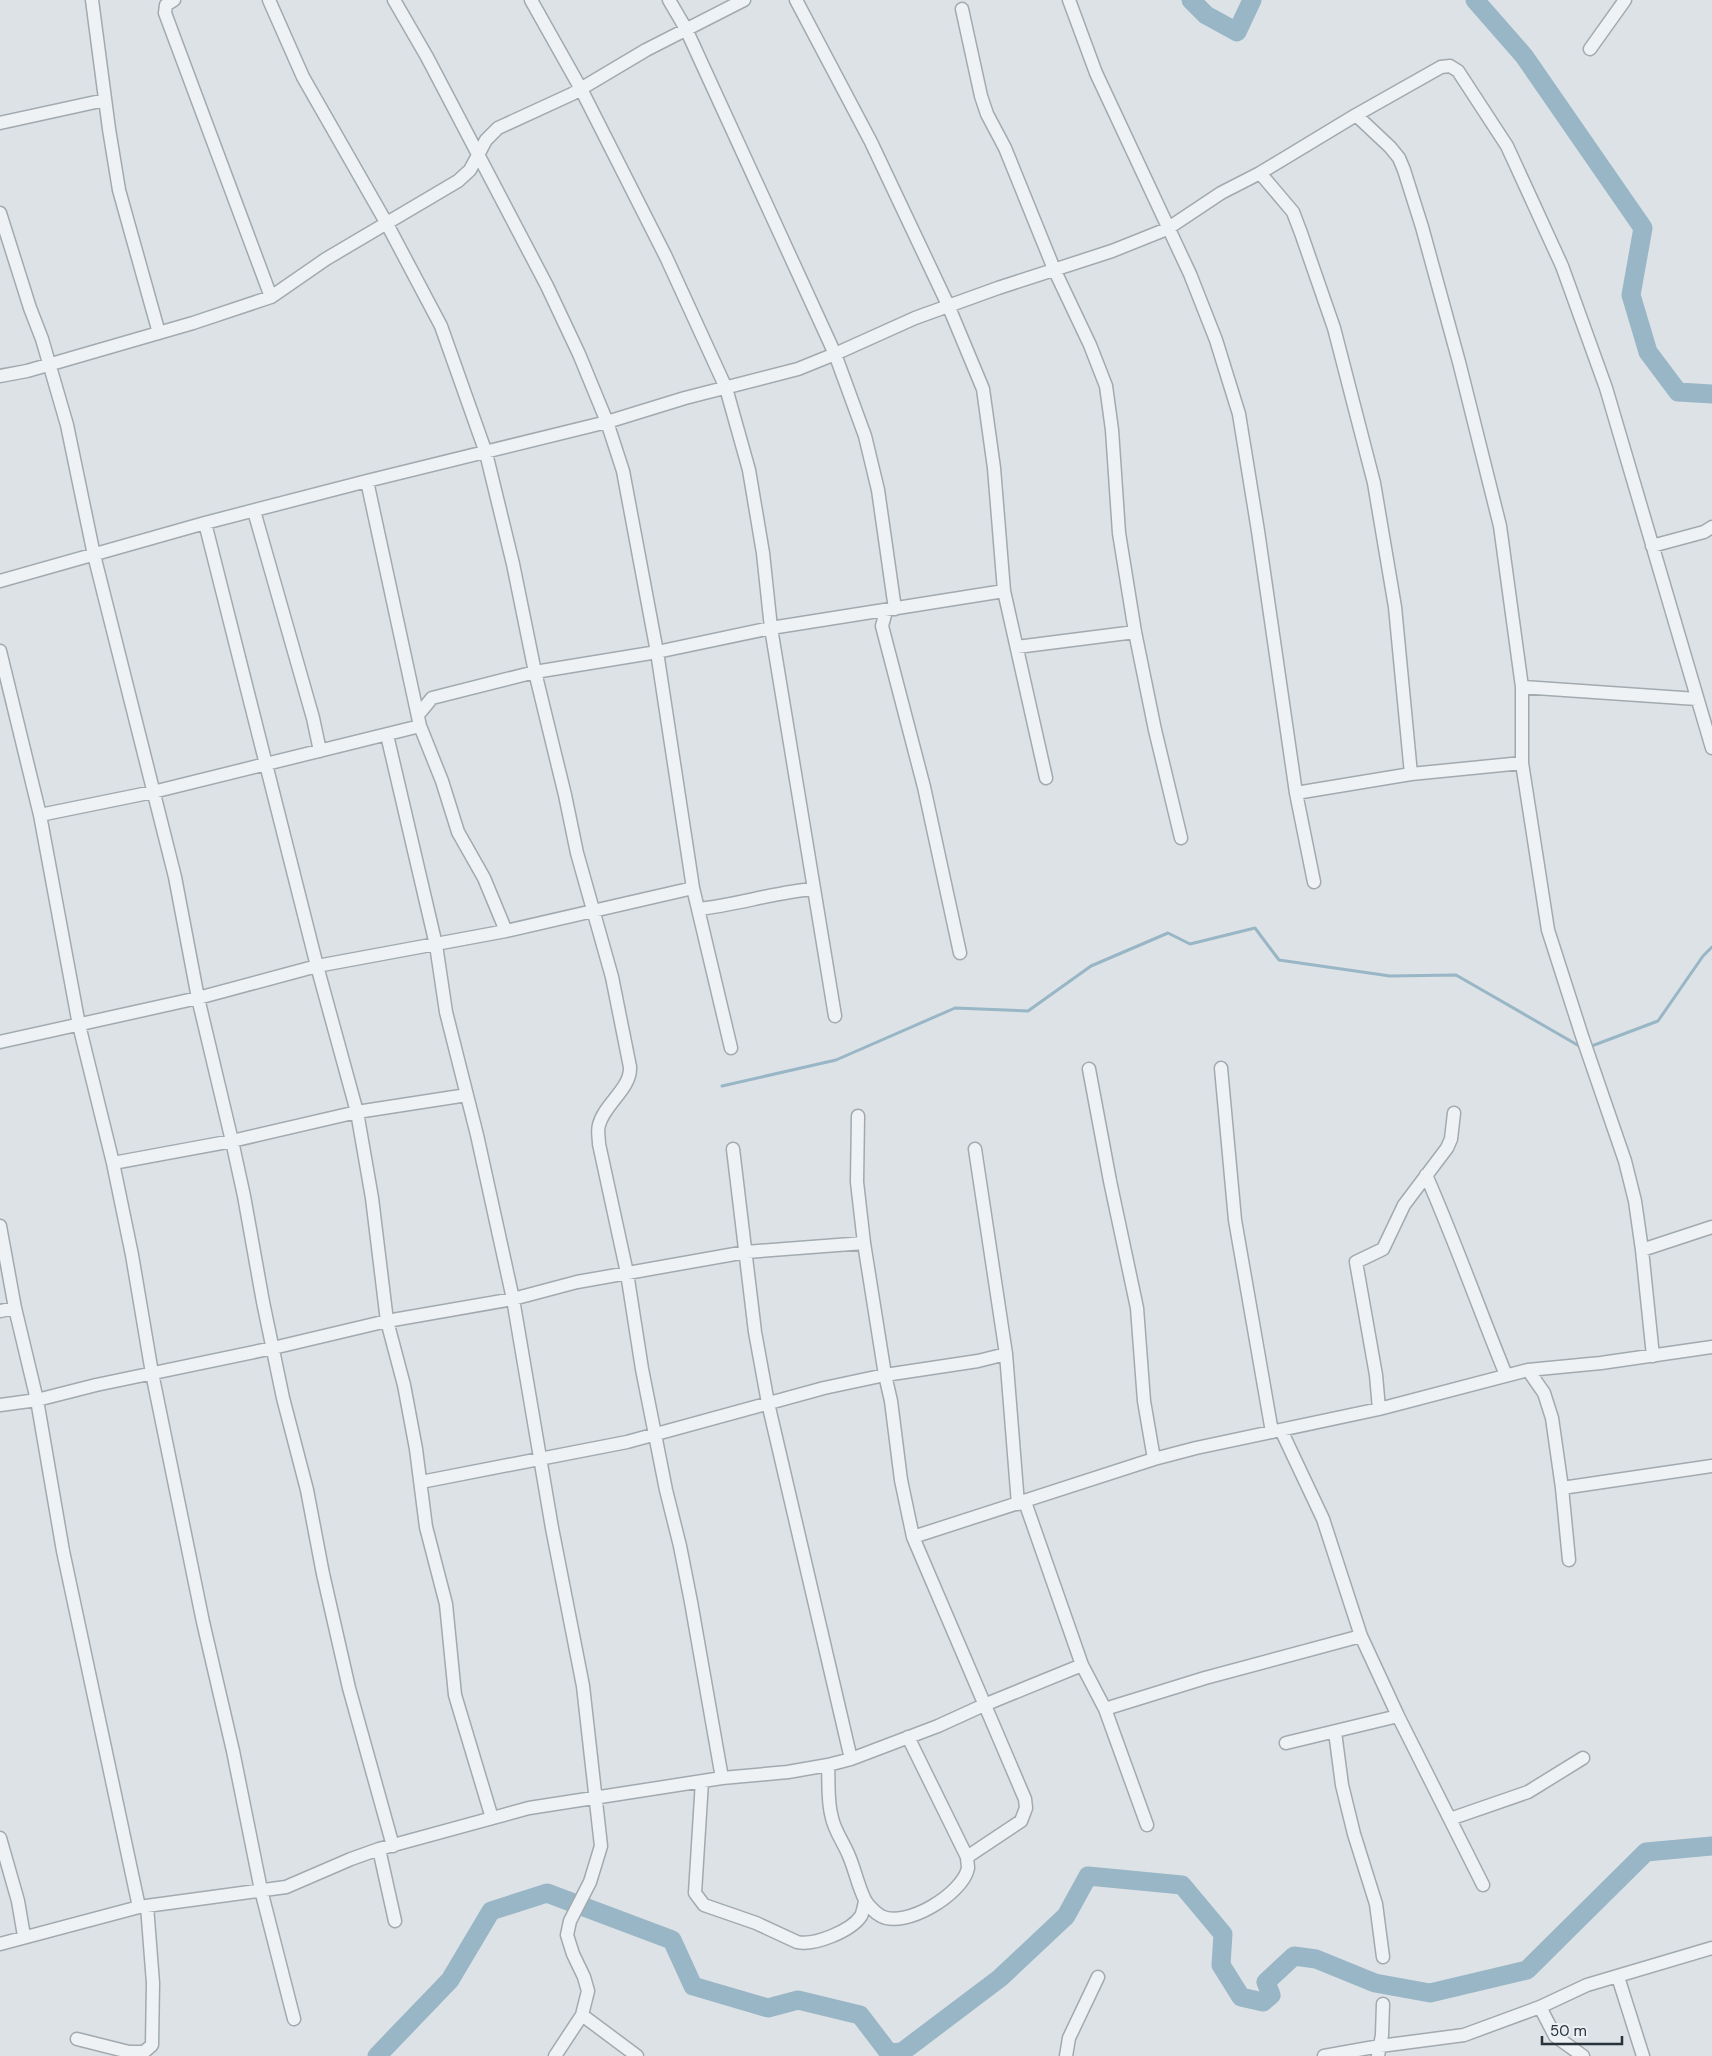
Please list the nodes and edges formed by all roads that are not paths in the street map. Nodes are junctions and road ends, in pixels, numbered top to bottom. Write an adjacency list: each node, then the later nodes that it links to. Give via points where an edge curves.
1 (92, 0): 15 (street)
2 (174, 0): 24 (street, via 166,5 165,13)
3 (269, 0): 21 (street, via 303,77)
4 (394, 0): 18 (street)
5 (531, 0): 14 (street)
6 (669, 0): 12 (street)
7 (744, 0): 12 (street)
8 (796, 0): 25 (street, via 871,142)
9 (1069, 0): 22 (street, via 1096,72)
10 (1625, 0): 13 (street)
11 (962, 9): 23 (street, via 987,114 1005,148)
12 (686, 29): 14 (street); 27 (street)
13 (1590, 49)
14 (581, 89): 18 (street, via 498,128 486,140); 30 (street, via 666,257)
15 (105, 100): 17 (street); 26 (street, via 119,190)
16 (1356, 114): 19 (street); 37 (street, via 1440,67 1450,66 1458,71 1507,146 1562,266 1606,388); 51 (street, via 1399,158 1422,227 1500,526)
17 (0, 123)
18 (479, 155): 21 (street, via 458,181); 31 (street, via 548,286)
19 (1260, 173): 22 (street, via 1221,193); 60 (street, via 1293,212 1301,233 1334,328 1374,483 1395,607)
20 (0, 214): 28 (street)
21 (387, 224): 24 (street); 32 (street, via 441,326)
22 (1167, 228): 23 (street, via 1112,251); 63 (street, via 1190,274 1216,340 1239,414)
23 (1054, 269): 25 (street); 45 (street, via 1106,386 1119,533)
24 (270, 297): 26 (street)
25 (948, 305): 27 (street); 40 (street, via 983,389 994,468)
26 (159, 333): 28 (street)
27 (835, 354): 30 (street, via 798,369); 41 (street, via 865,436 878,490)
28 (50, 364): 29 (street); 38 (street, via 67,425)
29 (0, 376)
30 (726, 388): 31 (street); 44 (street, via 748,470 763,552)
31 (607, 422): 32 (street); 48 (street, via 623,471)
32 (486, 453): 33 (street); 49 (street, via 514,564)
33 (368, 481): 34 (street); 50 (street)
34 (254, 511): 35 (street); 57 (street)
35 (205, 524): 38 (street); 59 (street)
36 (1712, 527): 37 (street)
37 (1652, 546): 53 (street)
38 (94, 554): 39 (street); 62 (street)
39 (0, 581)
40 (1004, 591): 41 (street); 46 (street)
41 (890, 610): 42 (street); 43 (street)
42 (869, 613): 43 (street); 44 (street)
43 (882, 626): 73 (street, via 924,787)
44 (771, 628): 48 (street); 68 (street)
45 (1135, 632): 46 (street); 65 (street)
46 (1017, 648): 61 (street)
47 (0, 651): 64 (street)
48 (657, 652): 49 (street); 67 (street)
49 (535, 672): 52 (street); 70 (street)
50 (411, 686): 52 (street); 54 (street)
51 (1522, 687): 53 (street); 58 (street)
52 (432, 698): 54 (street)
53 (1697, 699): 56 (street)
54 (419, 721): 55 (street); 71 (street, via 458,832 484,878)
55 (387, 735): 57 (street); 72 (street)
56 (1712, 746)
57 (320, 751): 59 (street)
58 (1522, 763): 60 (street); 94 (street, via 1548,930 1625,1161)
59 (268, 765): 62 (street); 74 (street)
60 (1411, 774): 63 (street)
61 (1046, 778)
62 (153, 792): 64 (street); 75 (street, via 175,877)
63 (1296, 793): 66 (street)
64 (40, 816): 77 (street)
65 (1181, 838)
66 (1314, 882)
67 (693, 888): 69 (street); 70 (street)
68 (814, 889): 69 (street, via 791,890); 76 (street)
69 (698, 909): 79 (street)
70 (595, 911): 71 (street); 96 (street, via 630,1067 628,1079 598,1126 599,1144)
71 (506, 931): 72 (street)
72 (436, 945): 74 (street); 82 (street, via 446,1012)
73 (960, 954)
74 (317, 966): 75 (street); 83 (street)
75 (198, 998): 77 (street); 86 (street)
76 (836, 1016)
77 (79, 1025): 78 (street); 89 (street)
78 (0, 1042)
79 (731, 1048)
80 (1221, 1068): 113 (street, via 1235,1220)
81 (1089, 1069): 116 (street, via 1137,1308 1144,1401)
82 (467, 1095): 83 (street); 97 (street)
83 (357, 1112): 86 (street); 100 (street, via 372,1198)
84 (1454, 1114): 90 (street, via 1447,1148)
85 (858, 1116): 93 (street, via 857,1182)
86 (232, 1141): 89 (street); 102 (street, via 262,1302)
87 (733, 1149): 95 (street)
88 (975, 1149): 103 (street)
89 (113, 1163): 106 (street)
90 (1426, 1175): 108 (street); 112 (street, via 1404,1205 1383,1249 1356,1262)
91 (0, 1226): 98 (street)
92 (1712, 1227): 94 (street)
93 (864, 1243): 95 (street); 107 (street)
94 (1642, 1250): 104 (street)
95 (746, 1252): 96 (street); 110 (street, via 754,1332)
96 (627, 1273): 97 (street); 114 (street)
97 (513, 1299): 100 (street); 115 (street)
98 (15, 1308): 99 (street); 109 (street)
99 (0, 1311)
100 (387, 1321): 102 (street); 118 (street, via 404,1385)
101 (1712, 1346): 104 (street)
102 (274, 1348): 106 (street); 141 (street, via 349,1688)
103 (1006, 1354): 107 (street); 120 (street)
104 (1653, 1356): 105 (street)
105 (1528, 1370): 108 (street); 119 (street, via 1544,1393 1550,1411)
106 (152, 1373): 109 (street); 145 (street)
107 (885, 1375): 110 (street); 121 (street, via 902,1489)
108 (1506, 1375): 112 (street)
109 (37, 1400): 111 (street); 147 (street, via 63,1551)
110 (768, 1403): 114 (street); 132 (street)
111 (0, 1405)
112 (1379, 1409): 113 (street)
113 (1277, 1431): 116 (street); 123 (street, via 1323,1519)
114 (655, 1434): 115 (street); 134 (street, via 688,1583)
115 (540, 1458): 118 (street); 136 (street, via 583,1686)
116 (1154, 1459): 120 (street)
117 (1712, 1466): 119 (street)
118 (420, 1482): 137 (street, via 426,1526 446,1604 455,1695)
119 (1562, 1488): 122 (street)
120 (1021, 1502): 121 (street); 124 (street)
121 (913, 1537): 125 (street)
122 (1569, 1560)
123 (1361, 1636): 126 (street, via 1204,1678); 127 (street)
124 (1082, 1665): 125 (street); 126 (street)
125 (984, 1705): 129 (street); 143 (street, via 1026,1808 1021,1821)
126 (1105, 1709): 139 (street)
127 (1398, 1716): 128 (street); 138 (street)
128 (1335, 1732): 130 (street); 152 (street, via 1342,1785 1376,1904)
129 (908, 1737): 132 (street); 143 (street)
130 (1286, 1743)
131 (1583, 1758): 138 (street, via 1528,1792)
132 (850, 1759): 133 (street)
133 (828, 1765): 134 (street); 146 (street, via 832,1819)
134 (722, 1778): 135 (street)
135 (702, 1781): 136 (street); 146 (street, via 695,1893 704,1905 806,1945 851,1925 862,1915)
136 (595, 1797): 137 (street); 157 (street, via 601,1846 590,1882 570,1921 567,1935 588,1992)
137 (492, 1818): 141 (street)
138 (1450, 1819): 144 (street)
139 (1147, 1825)
140 (0, 1838): 149 (street)
141 (392, 1846): 142 (street)
142 (378, 1849): 145 (street, via 286,1887); 148 (street)
143 (967, 1857): 146 (street, via 968,1868 956,1889 920,1913 886,1918)
144 (1483, 1885)
145 (261, 1890): 147 (street); 158 (street)
146 (865, 1901)
147 (143, 1906): 149 (street); 159 (street, via 153,1983 152,2045 144,2052 129,2052)
148 (395, 1921)
149 (24, 1936): 150 (street)
150 (0, 1944)
151 (1712, 1948): 153 (street)
152 (1383, 1957)
153 (1618, 1976): 156 (street, via 1587,1985); 166 (street)
154 (1098, 1977): 163 (street, via 1069,2038)
155 (1383, 2004): 160 (street)
156 (1540, 2007): 160 (street, via 1464,2035); 165 (street, via 1555,2036)
157 (582, 2015): 161 (street); 162 (street)
158 (294, 2019)
159 (76, 2039)
160 (1379, 2051): 164 (street)
161 (555, 2056)
162 (637, 2056)
163 (1066, 2056)
164 (1324, 2056)
165 (1583, 2056)
166 (1644, 2056)

